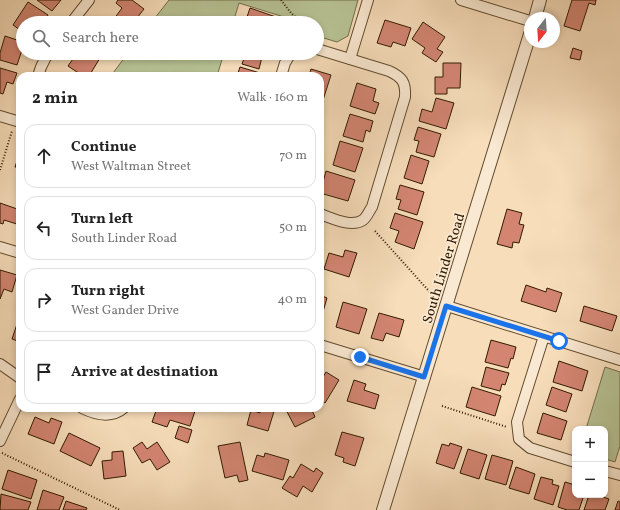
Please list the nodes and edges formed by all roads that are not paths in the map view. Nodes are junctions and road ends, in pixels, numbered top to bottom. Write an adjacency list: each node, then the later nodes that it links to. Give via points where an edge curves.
1 (89, 0): 6 (street)
2 (368, 0): 10 (street)
3 (461, 0): 7 (street)
4 (540, 0): 5 (street)
5 (537, 12)
6 (76, 16)
7 (524, 19)
8 (525, 48): 20 (street, South Linder Road)
9 (324, 51): 10 (street)
10 (350, 59): 17 (street, via 397,75 403,80 406,97 368,214 354,223)
11 (44, 60): 13 (street)
12 (287, 60): 14 (street)
13 (39, 72)
14 (282, 72)
15 (0, 116): 16 (street)
16 (16, 121)
17 (324, 215)
18 (0, 247): 19 (street)
19 (16, 252)
20 (442, 304): 21 (street); 26 (street, South Linder Road)
21 (544, 336): 23 (street); 31 (street, via 517,422 519,439 530,448)
22 (324, 346): 26 (street)
23 (620, 360)
24 (0, 364): 25 (street)
25 (16, 375)
26 (424, 377): 34 (street, South Linder Road)
27 (16, 407): 30 (street)
28 (90, 412): 29 (street, via 104,415)
29 (114, 412)
30 (0, 441)
31 (572, 461)
32 (608, 472): 33 (street)
33 (620, 475)
34 (383, 510)

